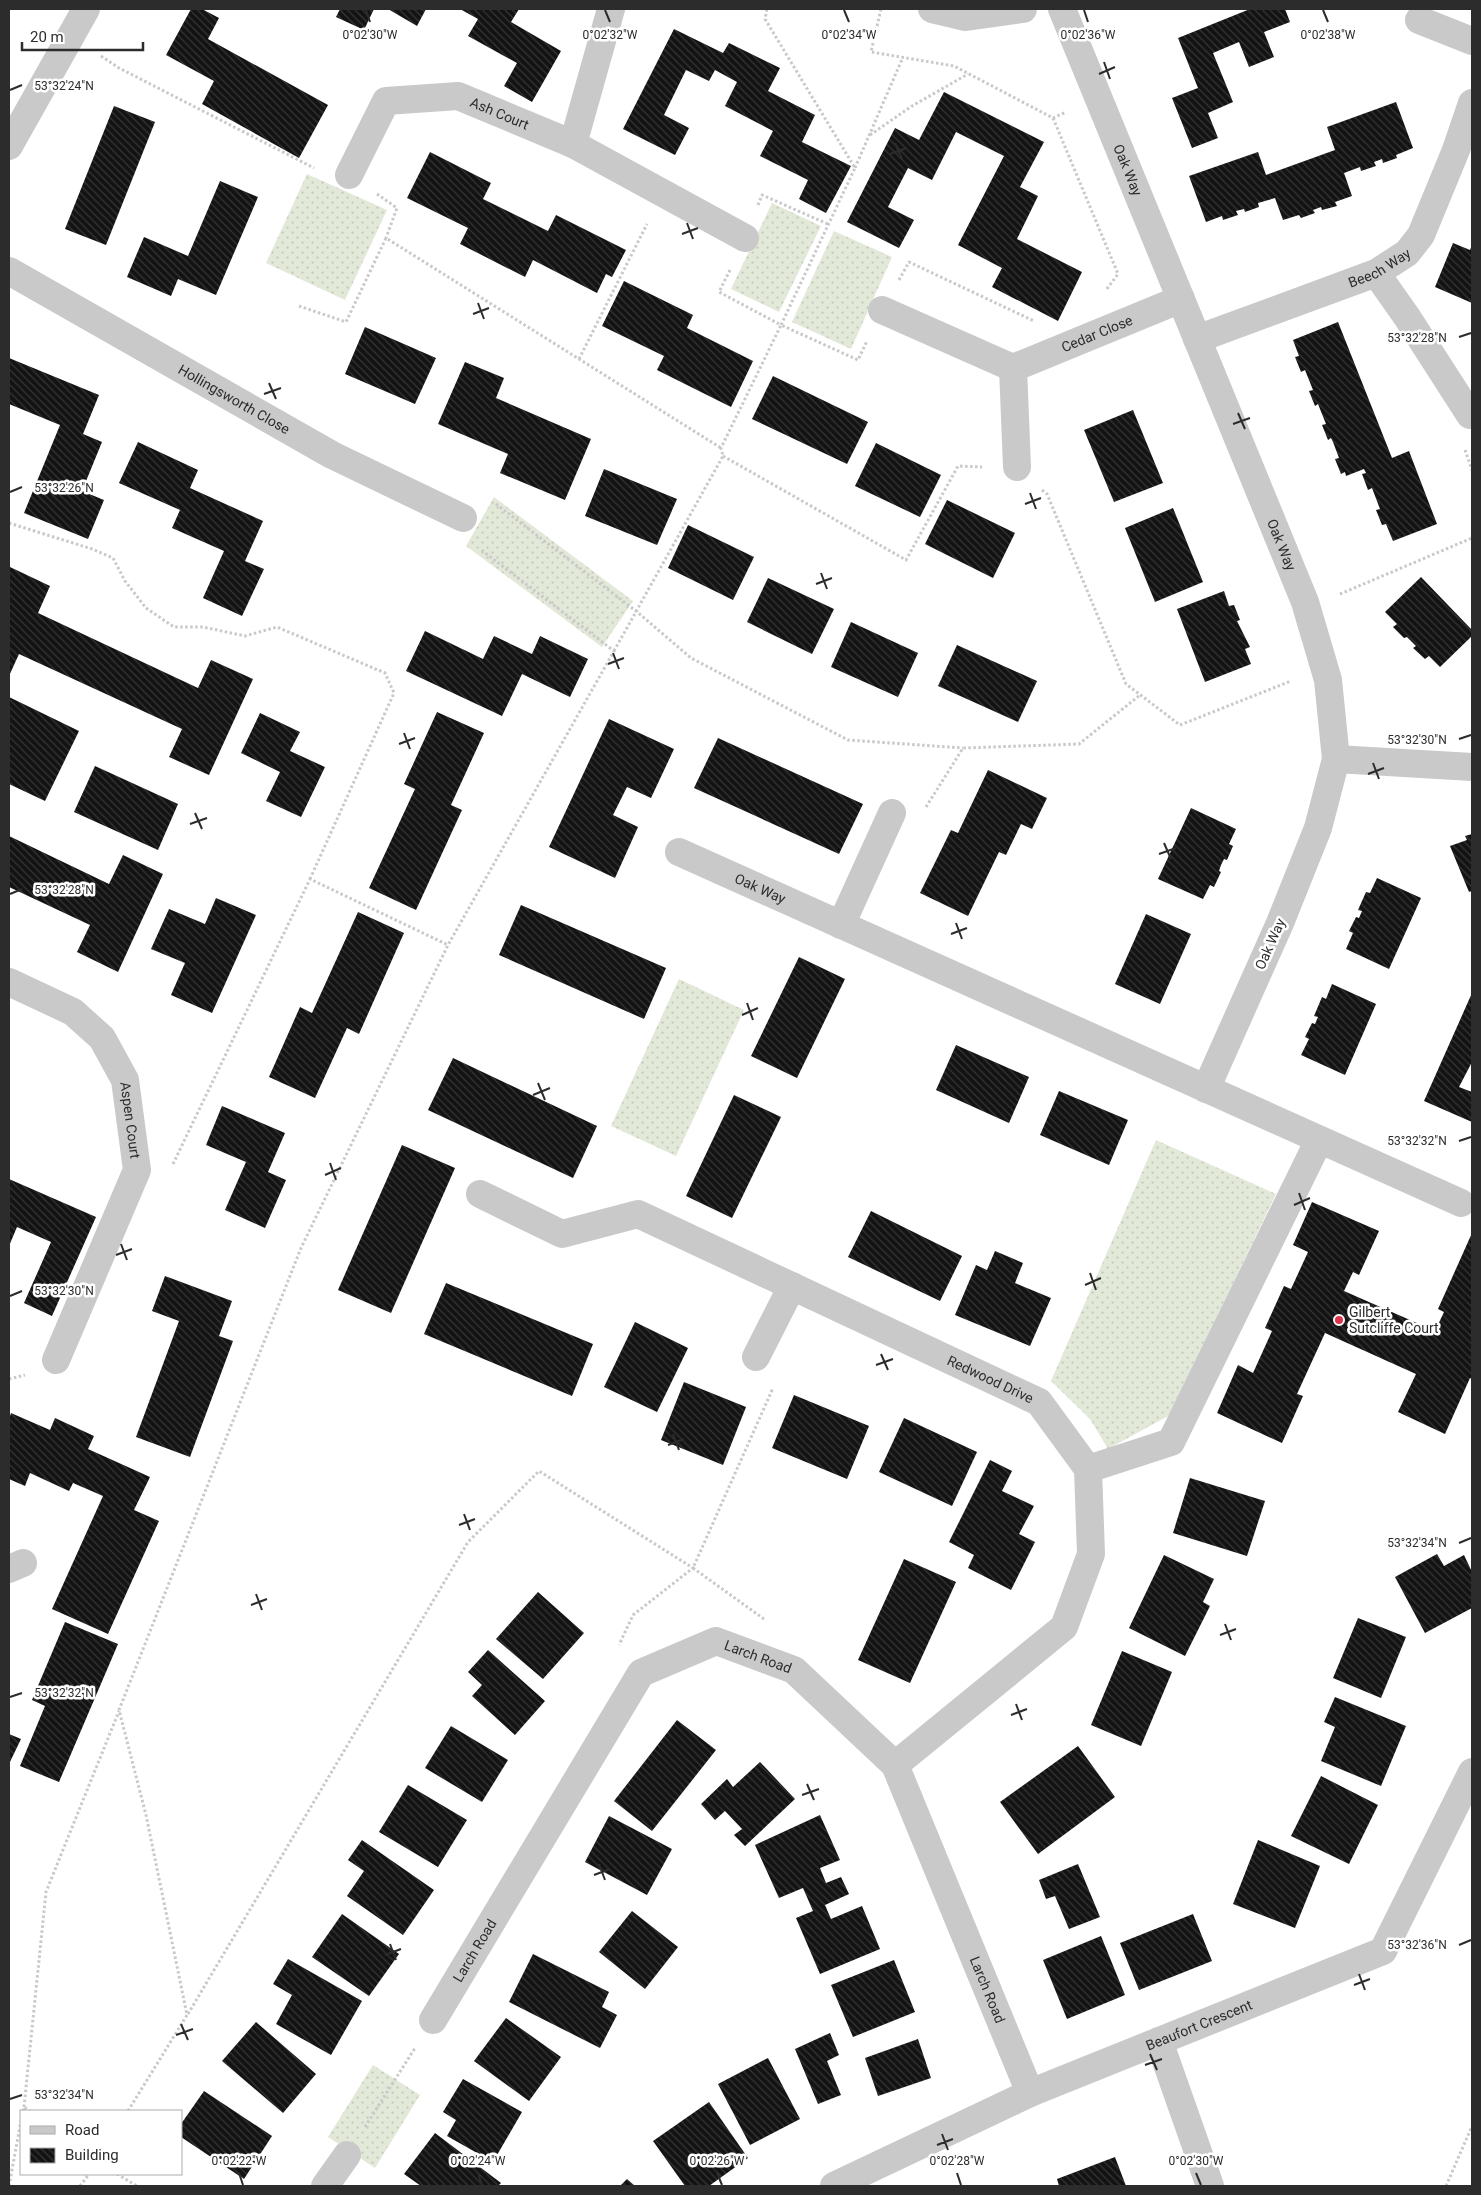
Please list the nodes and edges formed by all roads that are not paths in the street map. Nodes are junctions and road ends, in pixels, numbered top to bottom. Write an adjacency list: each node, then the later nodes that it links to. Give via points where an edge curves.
1 (86, 9): 10 (street)
2 (611, 9): 9 (street)
3 (932, 9): 4 (street, via 966,17)
4 (1023, 9)
5 (1062, 9): 16 (street, Oak Way)
6 (1418, 20): 7 (street)
7 (1472, 41)
8 (1472, 103): 11 (street, Beech Way)
9 (573, 144): 12 (street, Ash Court, via 458,96 386,101); 13 (street, Ash Court)
10 (9, 146)
11 (1464, 154): 15 (street, Beech Way, via 1421,235 1407,253)
12 (349, 175)
13 (745, 238)
14 (9, 271): 22 (street, Hollingsworth Close, via 332,455)
15 (1376, 273): 18 (street, Beech Way); 20 (street)
16 (1181, 299): 18 (street, Oak Way); 19 (street, Cedar Close)
17 (882, 310): 19 (street)
18 (1197, 339): 23 (street, Oak Way, via 1307,608 1325,668)
19 (1014, 368): 21 (street)
20 (1470, 416)
21 (1017, 467)
22 (463, 518)
23 (1336, 758): 24 (street); 29 (street, Oak Way, via 1318,828 1280,923)
24 (1472, 768)
25 (892, 812): 27 (street)
26 (679, 852): 27 (street, Oak Way)
27 (841, 925): 29 (street, Oak Way)
28 (9, 982): 35 (street, Aspen Court, via 73,1012 102,1038 125,1080 137,1170)
29 (1206, 1089): 30 (street, Oak Way)
30 (1319, 1140): 32 (street, Oak Way); 36 (street, via 1171,1442)
31 (480, 1194): 33 (street, Redwood Drive, via 562,1234 638,1214)
32 (1460, 1203)
33 (792, 1286): 34 (street); 36 (street, Redwood Drive, via 1039,1402)
34 (756, 1357)
35 (56, 1360)
36 (1088, 1470): 37 (street, via 1091,1554 1064,1628)
37 (895, 1765): 39 (street, Larch Road, via 794,1670 716,1641 640,1673); 41 (street, Larch Road)
38 (1472, 1772): 40 (street, Beaufort Crescent, via 1383,1952)
39 (433, 2020)
40 (1158, 2041): 41 (street, Beaufort Crescent); 45 (street)
41 (1030, 2093): 44 (street, Beaufort Crescent)
42 (347, 2154): 43 (street)
43 (325, 2186)
44 (834, 2186)
45 (1210, 2186)

